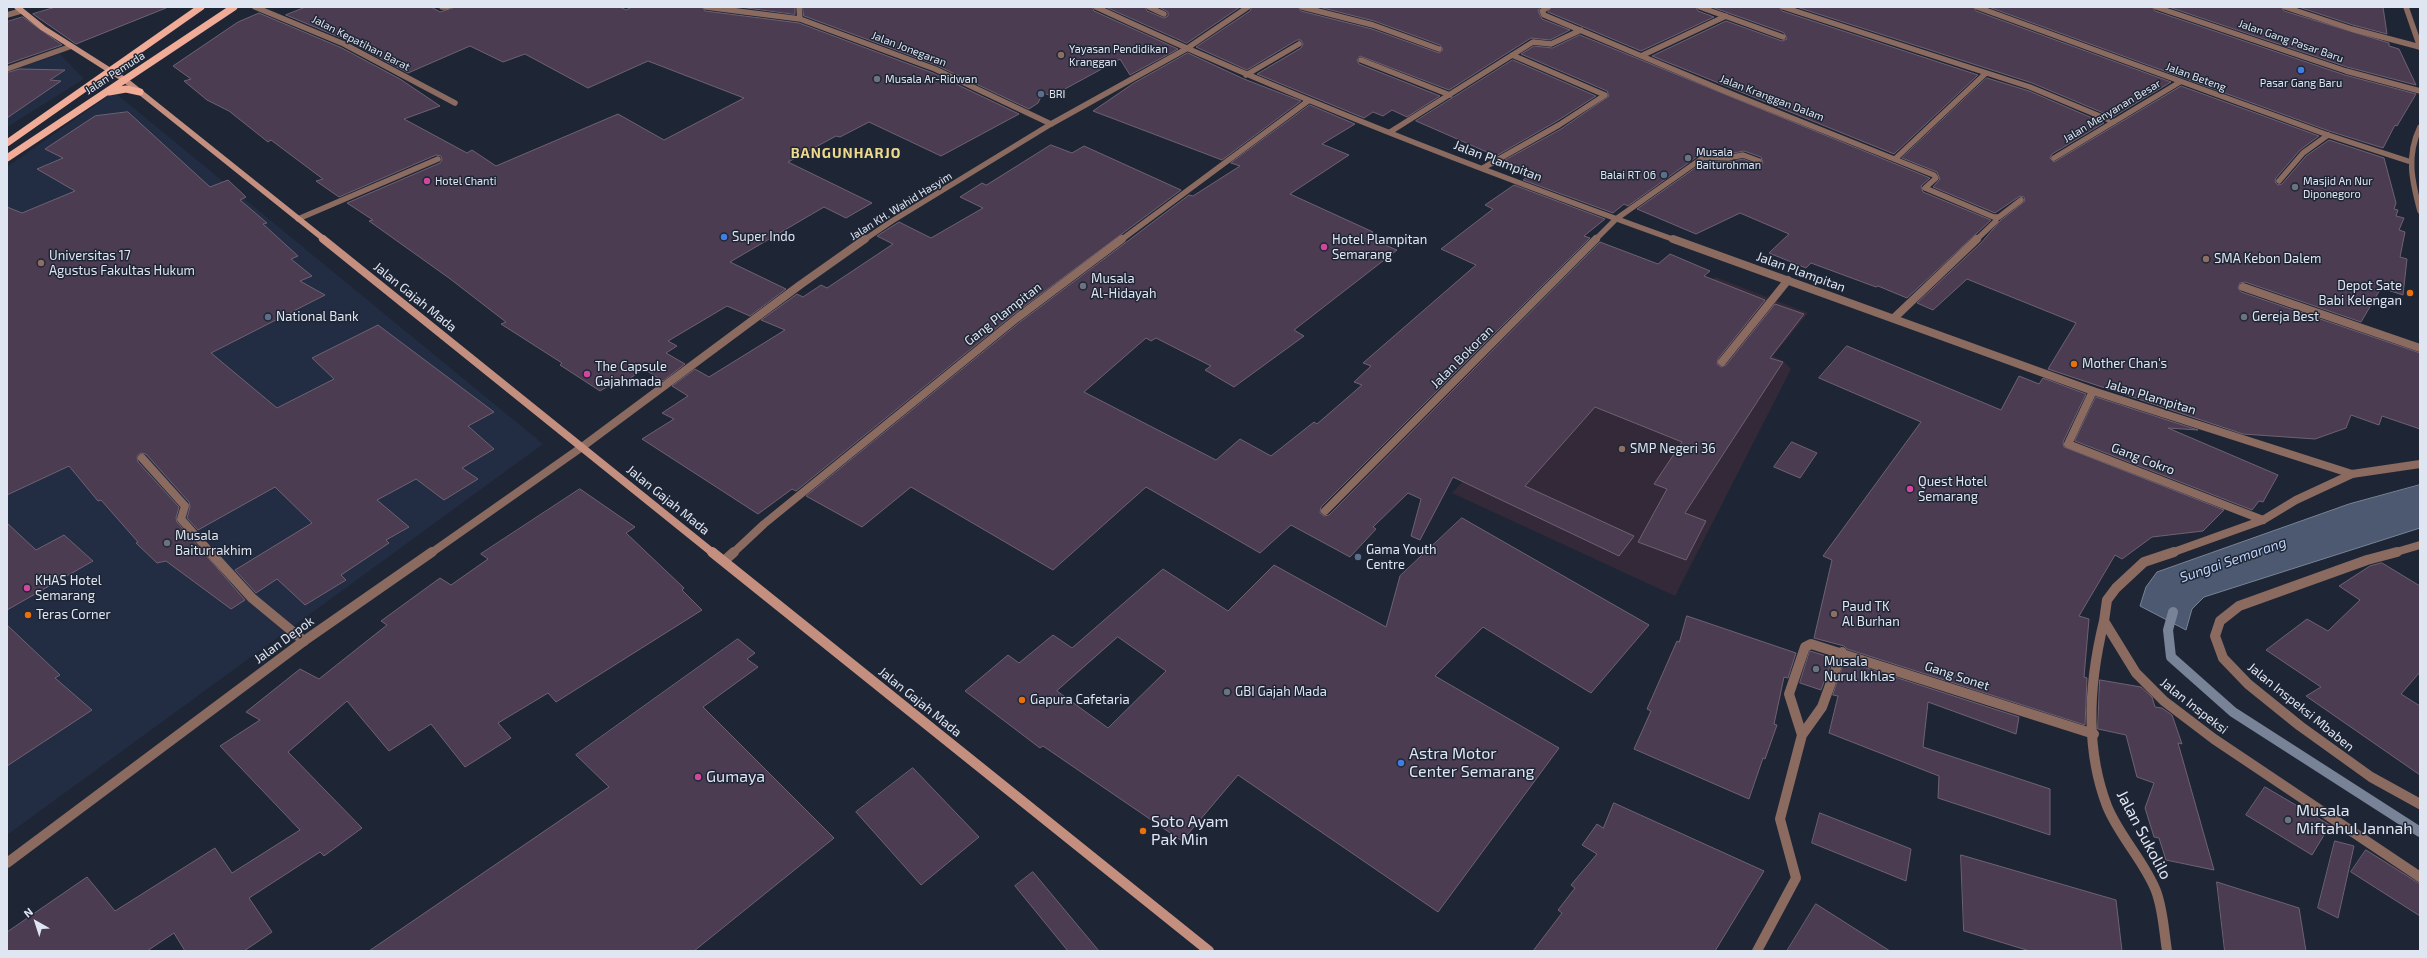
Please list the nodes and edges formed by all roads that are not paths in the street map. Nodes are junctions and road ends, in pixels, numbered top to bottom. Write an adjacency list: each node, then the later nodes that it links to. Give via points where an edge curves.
1 (201, 7): 35 (main road, Jalan Pemuda)
2 (234, 7): 38 (main road, Jalan Pemuda)
3 (256, 7): 45 (street, Jalan Kepatihan Barat, via 344,44)
4 (442, 7): 5 (street)
5 (447, 7)
6 (706, 7): 23 (street, Jalan Jonegaran)
7 (799, 7): 23 (street)
8 (1096, 7): 29 (street, Jalan Plampitan)
9 (1149, 7): 20 (street)
10 (1248, 7): 29 (street, Jalan KH. Wahid Hasyim)
11 (1302, 7): 30 (street, via 1373,25)
12 (1548, 7): 24 (street, Jalan Kranggan Dalam, via 1542,11 1544,15)
13 (1700, 7): 22 (street)
14 (1783, 7): 36 (street)
15 (1977, 7): 39 (street, Jalan Beteng)
16 (2156, 7): 40 (street, Jalan Gang Pasar Baru, via 2346,71)
17 (2285, 7): 28 (street, via 2352,29)
18 (2406, 7): 28 (street)
19 (19, 9): 21 (street); 27 (main road, Jalan Gajah Mada)
20 (1164, 14)
21 (7, 15)
22 (1726, 16): 25 (street); 32 (street)
23 (800, 18): 47 (street, Jalan Jonegaran, via 935,69)
24 (1582, 30): 31 (street, via 1551,44 1533,42); 32 (street, Jalan Kranggan Dalam)
25 (1783, 37)
26 (1299, 44): 37 (street)
27 (69, 47): 34 (street); 35 (main road, Jalan Gajah Mada)
28 (2420, 47)
29 (1186, 49): 37 (street, Jalan Plampitan); 47 (street, Jalan KH. Wahid Hasyim)
30 (1439, 49)
31 (1512, 55): 42 (street); 58 (street, via 1605,94 1559,126)
32 (1643, 55): 55 (street, Jalan Kranggan Dalam, via 1727,92)
33 (1362, 60): 42 (street)
34 (7, 69)
35 (110, 69): 38 (main road, Jalan Gajah Mada); 51 (main road, Jalan Pemuda)
36 (1985, 74): 46 (street, via 2048,94); 55 (street)
37 (1246, 75): 44 (street, Jalan Plampitan)
38 (125, 80): 41 (main road, Jalan Gajah Mada); 43 (main road, Jalan Pemuda)
39 (2180, 82): 46 (street, Jalan Menyanan Besar); 50 (street, Jalan Beteng)
40 (2420, 91)
41 (140, 92): 43 (main road, via 126,89); 63 (main road, Jalan Gajah Mada)
42 (1450, 95): 49 (street)
43 (99, 96): 52 (main road, Jalan Pemuda)
44 (1308, 101): 49 (street, Jalan Plampitan); 78 (street, Gang Plampitan, via 1017,318 764,524)
45 (455, 103)
46 (2114, 122): 53 (street, Jalan Menyanan Besar)
47 (1051, 124): 71 (street, Jalan KH. Wahid Hasyim, via 892,221 800,285)
48 (2420, 127): 57 (street, via 2411,146)
49 (1390, 132): 58 (street, Jalan Plampitan)
50 (2328, 136): 57 (street, Jalan Beteng); 59 (street, via 2303,153)
51 (7, 143)
52 (7, 158)
53 (2054, 158)
54 (438, 159): 63 (street)
55 (1895, 159): 62 (street, Jalan Kranggan Dalam, via 1936,176 1925,188)
56 (1759, 161): 64 (street, Jalan Bokoran, via 1743,155 1728,158 1704,157)
57 (2408, 161): 61 (street)
58 (1483, 168): 64 (street, Jalan Plampitan)
59 (2278, 181)
60 (2021, 200): 62 (street, via 1999,217)
61 (2420, 211)
62 (1994, 217): 67 (street, via 1996,221)
63 (298, 219): 71 (main road, Jalan Gajah Mada)
64 (1616, 219): 65 (street, Jalan Plampitan); 75 (street, Jalan Bokoran)
65 (1788, 280): 67 (street, Jalan Plampitan); 69 (street)
66 (2243, 287): 68 (street)
67 (1894, 318): 70 (street, Jalan Plampitan)
68 (2420, 348)
69 (1722, 362)
70 (2093, 391): 74 (street, Jalan Plampitan); 76 (street, Gang Cokro, via 2068,444)
71 (582, 447): 78 (main road, Jalan Gajah Mada); 80 (street, Jalan Depok)
72 (142, 458): 80 (street, via 185,506 181,519 252,598)
73 (2420, 464): 74 (street, Jalan Plampitan)
74 (2352, 474): 76 (street, via 2296,500)
75 (1325, 511)
76 (2263, 520): 79 (street, via 2144,562 2107,600)
77 (2420, 545): 84 (street, Jalan Inspeksi Mbaben, via 2368,560 2240,606 2220,621 2215,636 2223,658 2248,684 2300,726 2371,777)
78 (724, 561): 87 (main road, Jalan Gajah Mada)
79 (2104, 621): 82 (street, Jalan Sukolilo, via 2096,654 2090,703); 86 (street, Jalan Inspeksi, via 2136,673 2164,701 2218,742)
80 (304, 641): 85 (street, Jalan Depok)
81 (1842, 652): 82 (street, Gang Sonet); 83 (street, via 1822,707); 83 (street, Gang Sonet, via 1811,644 1805,647 1789,694)
82 (2094, 734): 89 (street, Jalan Sukolilo, via 2096,772 2108,808 2156,891)
83 (1802, 735): 88 (street, via 1780,819 1796,878)
84 (2420, 804)
85 (7, 863)
86 (2420, 877)
87 (1209, 951)
88 (1757, 951)
89 (2167, 951)

